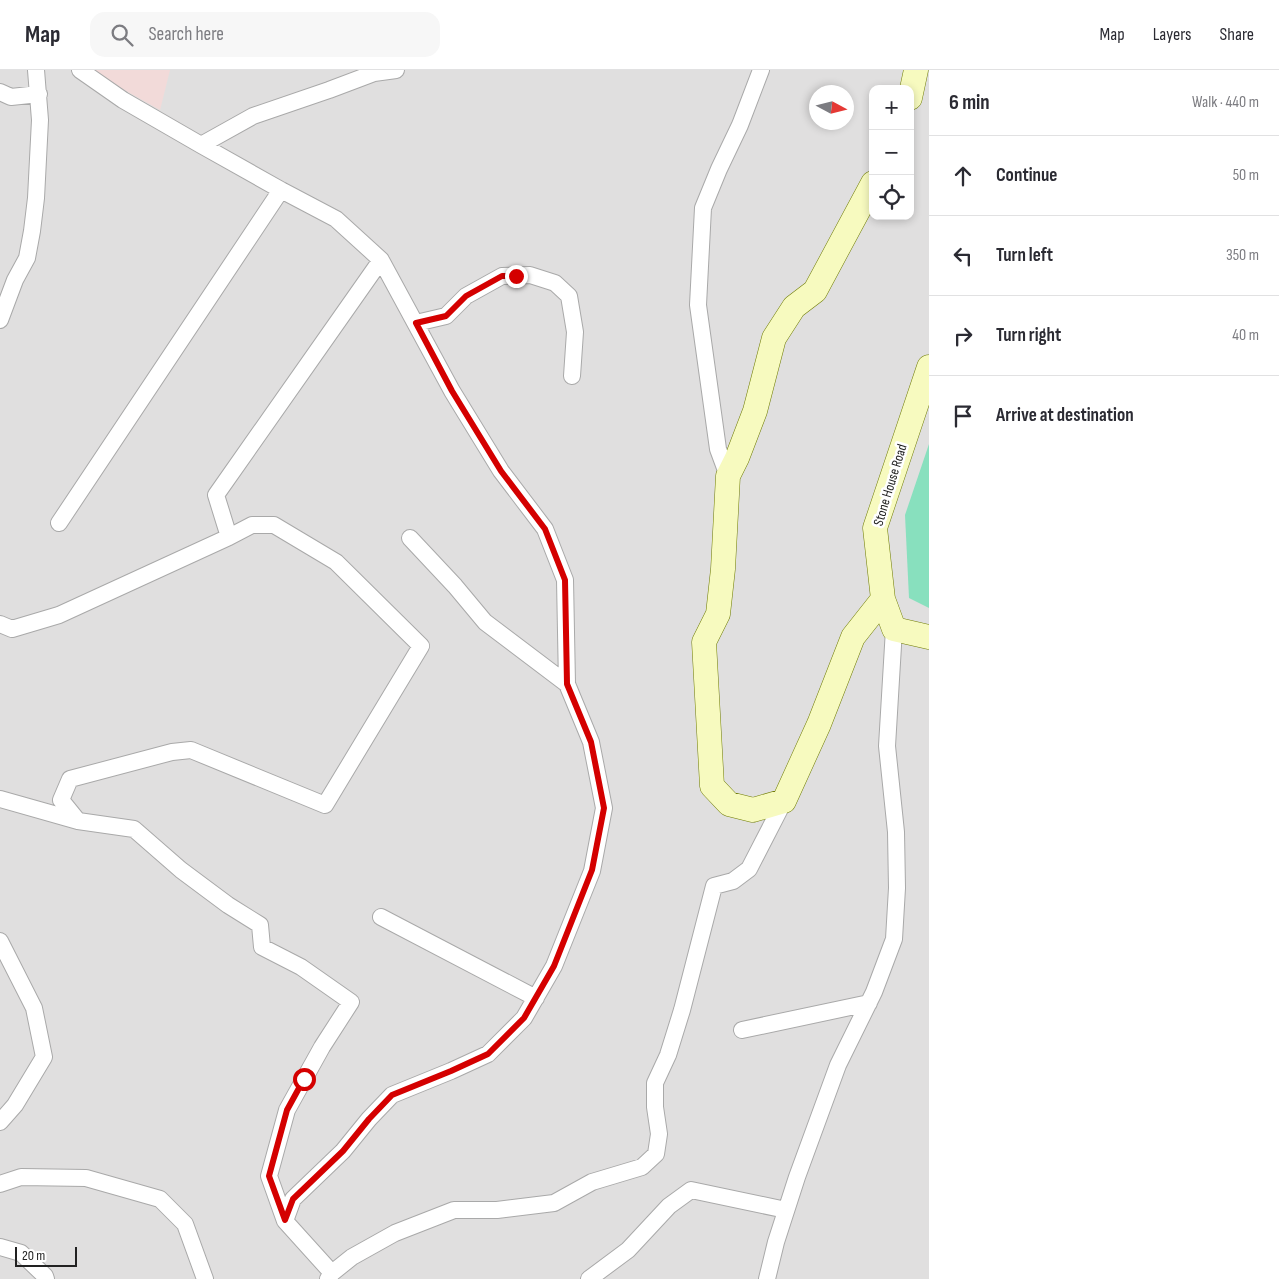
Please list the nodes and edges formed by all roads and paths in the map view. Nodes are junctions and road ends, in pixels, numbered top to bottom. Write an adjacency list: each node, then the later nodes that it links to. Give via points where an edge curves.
1 (36, 70): 8 (street)
2 (80, 70): 9 (street, via 122,100)
3 (396, 70): 9 (street, via 374,73 253,116)
4 (761, 70): 17 (street, via 703,208 698,305 718,448)
5 (916, 70): 6 (street)
6 (913, 85)
7 (0, 92): 8 (street, via 11,96)
8 (39, 94): 13 (street, via 32,231 27,258)
9 (201, 146): 10 (street)
10 (281, 190): 12 (street, via 336,219); 18 (street)
11 (869, 190): 17 (street, via 815,291 794,307 774,338 755,411)
12 (381, 260): 14 (street); 19 (street, via 216,494)
13 (0, 320)
14 (416, 323): 16 (street, via 446,316 466,296 502,276 530,276 555,283 569,296 575,332); 25 (street, via 452,391 501,471 545,529 565,580)
15 (929, 367): 21 (street, Stone House Road, via 875,528)
16 (572, 376)
17 (728, 476): 27 (street, via 718,614 704,642 712,786 728,804 753,810)
18 (59, 522)
19 (229, 537): 22 (street, via 58,615 12,629); 28 (street, via 252,525 274,525 336,562 421,646 325,805 191,750 70,779 60,800)
20 (410, 538): 25 (street, via 485,622)
21 (883, 599): 23 (street, Stone House Road); 27 (street, via 853,637)
22 (0, 624)
23 (894, 629): 24 (street); 32 (street, via 887,746 896,832 894,939)
24 (929, 637)
25 (567, 684): 31 (street, via 591,742 604,808 592,870 554,966)
26 (0, 800): 28 (street)
27 (784, 801): 39 (street, via 749,869 733,881 714,886 682,1010 668,1056 655,1083 659,1134 656,1154 642,1167 592,1182 554,1203 497,1210 454,1210 395,1233 352,1258)
28 (78, 821): 37 (street, via 134,829 182,870 260,925 262,947 301,967 351,1002 287,1110 269,1176)
29 (381, 916): 31 (street)
30 (0, 941): 34 (street, via 34,1008 44,1057 15,1105)
31 (536, 998): 37 (street, via 524,1018 488,1054 392,1095 343,1151 293,1199)
32 (868, 1003): 33 (street); 36 (street, via 838,1065)
33 (742, 1030)
34 (0, 1122)
35 (0, 1184): 41 (street, via 22,1177 86,1178 160,1199 185,1224)
36 (786, 1210): 42 (street, via 691,1190 670,1206 628,1250); 43 (street)
37 (285, 1220): 39 (street)
38 (0, 1247): 40 (street, via 21,1253)
39 (330, 1276)
40 (46, 1279)
41 (205, 1279)
42 (589, 1279)
43 (767, 1279)

